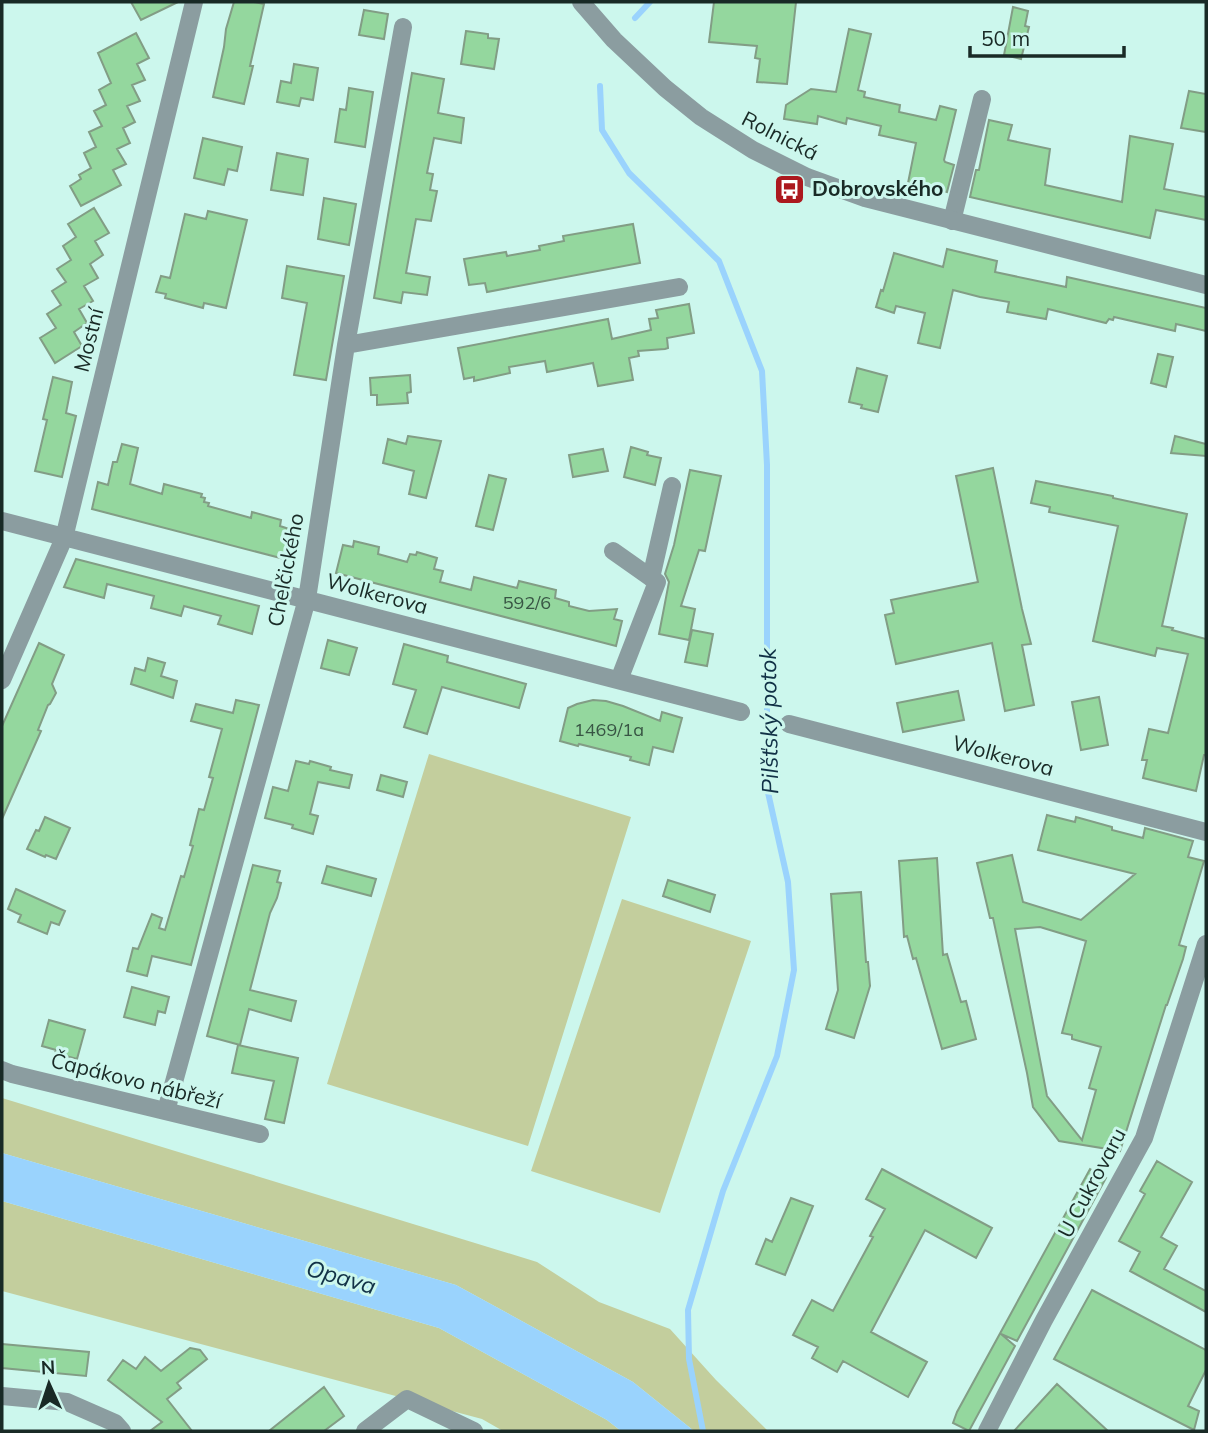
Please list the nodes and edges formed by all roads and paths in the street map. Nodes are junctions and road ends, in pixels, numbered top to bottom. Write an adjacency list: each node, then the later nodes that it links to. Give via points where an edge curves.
1 (194, 2): 11 (street, Mostní)
2 (581, 2): 5 (street, Rolnická, via 665,88 752,150 864,198)
3 (403, 27): 8 (street, Chelčického)
4 (982, 99): 5 (street)
5 (953, 221): 6 (street, Rolnická)
6 (1206, 285)
7 (679, 287): 8 (street)
8 (346, 345): 14 (street, Chelčického)
9 (672, 486): 13 (street)
10 (2, 521): 11 (street, Wolkerova)
11 (64, 538): 14 (street, Wolkerova); 15 (street, Mostní)
12 (613, 551): 13 (street)
13 (652, 578): 16 (street, via 657,582)
14 (307, 599): 16 (street, Wolkerova); 22 (street, Chelčického)
15 (2, 680)
16 (619, 680): 17 (street, Wolkerova)
17 (741, 712)
18 (789, 724): 19 (street, Wolkerova)
19 (1206, 832)
20 (1206, 944): 28 (street, U Cukrovaru, via 1144,1138)
21 (2, 1070): 22 (street, Čapákovo nábřeží)
22 (166, 1111): 23 (street, Čapákovo nábřeží)
23 (260, 1134)
24 (2, 1396): 25 (street, via 67,1402 115,1423)
25 (122, 1431)
26 (365, 1431): 27 (street, via 407,1399)
27 (474, 1431)
28 (987, 1431)

